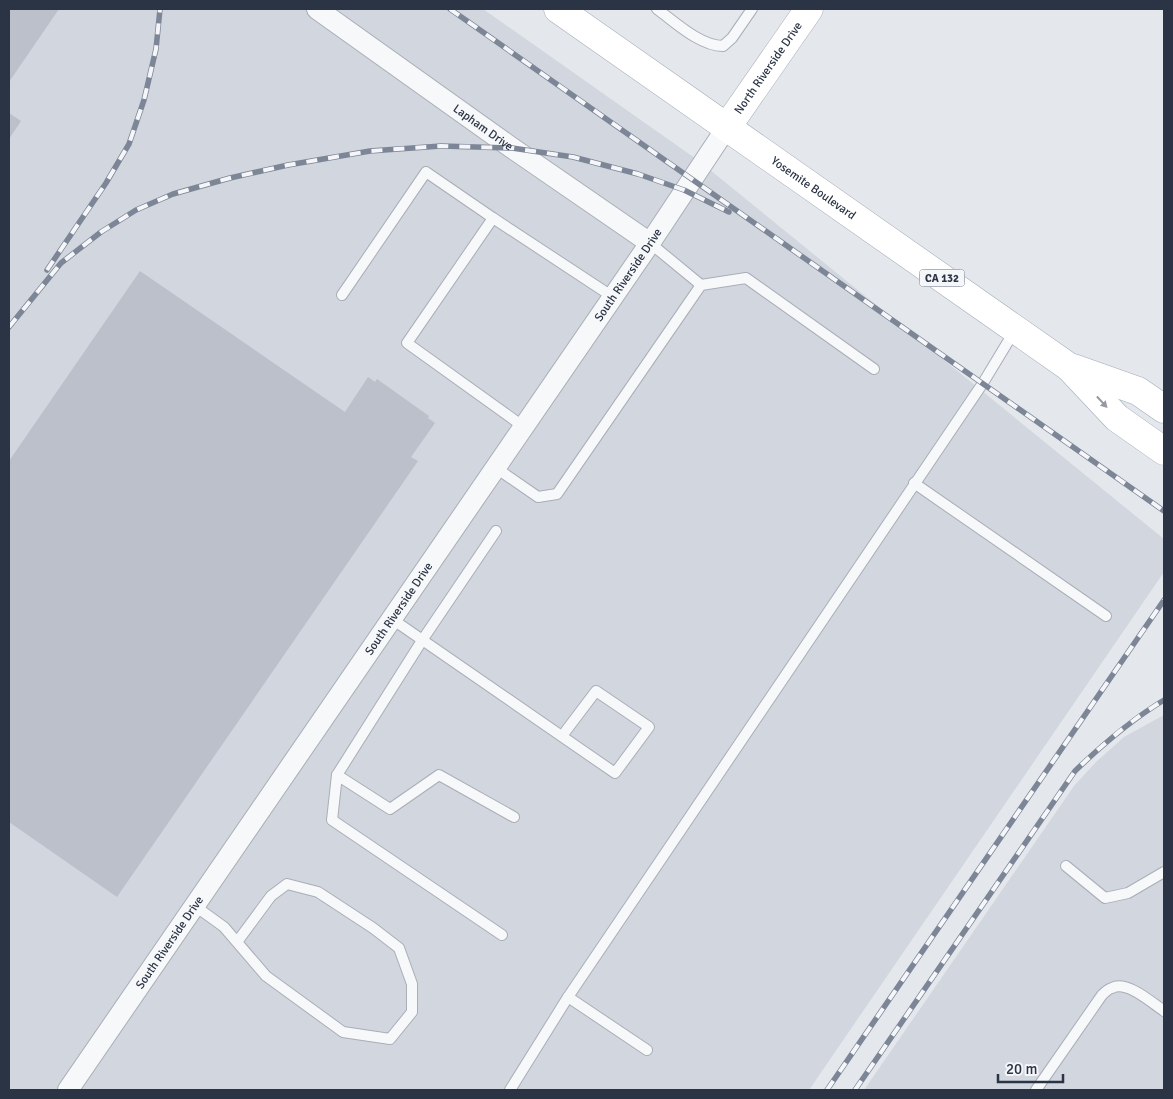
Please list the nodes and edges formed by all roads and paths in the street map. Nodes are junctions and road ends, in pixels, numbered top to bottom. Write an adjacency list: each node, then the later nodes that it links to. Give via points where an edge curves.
1 (317, 9): 8 (street, Lapham Drive)
2 (558, 9): 6 (main road, Yosemite Boulevard / CA 132)
3 (657, 9): 4 (lane, via 713,46 723,46 732,38)
4 (752, 9)
5 (809, 9): 6 (main road, North Riverside Drive)
6 (727, 127): 8 (street, South Riverside Drive); 12 (main road, Yosemite Boulevard / CA 132)
7 (493, 218): 10 (lane, via 426,172); 11 (lane); 16 (lane, via 407,343)
8 (650, 243): 9 (lane); 11 (street, South Riverside Drive)
9 (701, 285): 14 (lane, via 746,278); 18 (lane, via 557,494 538,497)
10 (342, 295)
11 (613, 297): 16 (street, South Riverside Drive)
12 (1016, 330): 13 (main road, Yosemite Boulevard / CA 132); 19 (lane)
13 (1069, 367): 15 (main road, Yosemite Boulevard / CA 132, via 1138,391); 17 (main road, Yosemite Boulevard / CA 132, one-way to 17, via 1117,418)
14 (874, 370)
15 (1164, 410)
16 (524, 427): 18 (street, South Riverside Drive)
17 (1164, 451)
18 (496, 468): 22 (street, South Riverside Drive)
19 (914, 483): 21 (lane); 32 (lane)
20 (496, 531): 23 (lane)
21 (1106, 616)
22 (392, 618): 23 (lane); 29 (street, South Riverside Drive)
23 (423, 639): 24 (lane); 25 (lane)
24 (562, 736): 24 (lane, via 615,772 650,727 596,691)
25 (337, 775): 26 (lane, via 390,810 438,776); 30 (lane, via 332,820)
26 (514, 817)
27 (1066, 866): 28 (lane, via 1105,898 1128,893)
28 (1164, 872)
29 (194, 906): 31 (lane); 35 (street, South Riverside Drive)
30 (502, 935)
31 (237, 942): 31 (lane, via 266,976 344,1032 390,1039 412,1012 412,984 399,948 318,892 287,884 271,896)
32 (568, 997): 34 (lane); 36 (lane)
33 (1164, 1011): 37 (lane, via 1136,992 1122,986 1113,987 1102,995)
34 (647, 1050)
35 (68, 1090)
36 (510, 1090)
37 (1036, 1090)

